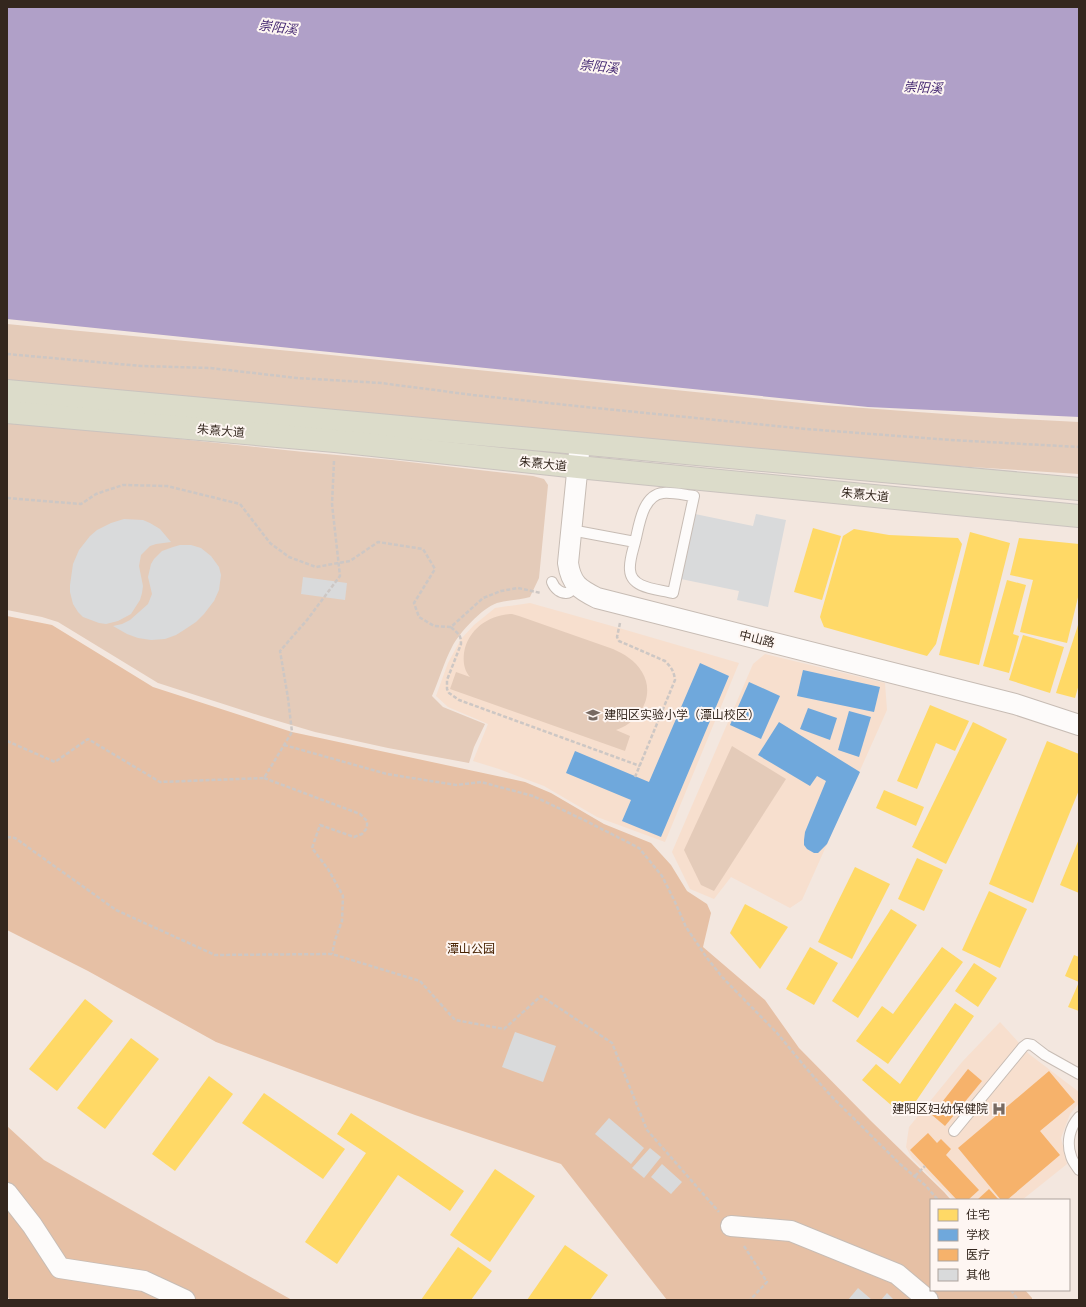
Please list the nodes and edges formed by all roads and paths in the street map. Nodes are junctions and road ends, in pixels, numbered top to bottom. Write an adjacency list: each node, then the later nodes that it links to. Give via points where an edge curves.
1 (7, 354): 6 (path, via 381,383 473,395 806,429)
2 (7, 391): 5 (highway, 朱熹大道)
3 (7, 412): 4 (highway, 朱熹大道)
4 (335, 441): 7 (highway, 朱熹大道); 13 (path, via 332,504)
5 (580, 443): 7 (street); 8 (highway, 朱熹大道)
6 (1079, 447)
7 (578, 467): 10 (highway, 朱熹大道); 11 (street)
8 (1079, 489)
9 (7, 498): 13 (path, via 81,504 96,494 123,485 167,486 240,504 270,543 289,557 316,567)
10 (1079, 516)
11 (571, 530): 12 (lane); 14 (street, via 568,563)
12 (635, 542): 12 (lane, via 629,569 632,577 638,584 673,593 694,496 662,493 655,496 642,512)
13 (339, 563): 18 (path, via 350,561 378,542 423,549 435,569 414,602 419,617 434,626); 21 (path, via 340,576 280,652 292,732)
14 (570, 574): 15 (lane, via 570,592 562,593); 17 (street, 中山路, via 575,584 584,591 597,598)
15 (552, 582)
16 (544, 593): 18 (path, via 518,588 500,591 483,598)
17 (625, 605): 19 (street, 中山路, via 1015,704); 22 (path, via 617,637 619,641 665,661 671,667 675,680)
18 (451, 627): 22 (path, via 461,639 446,685 449,693 455,698)
19 (1079, 725)
20 (7, 741): 24 (path, via 55,762 88,739 160,782)
21 (284, 745): 24 (path); 32 (path, via 386,774 456,785 481,782 533,796 639,848 662,876 686,927 723,978 777,1033 832,1097)
22 (640, 766): 23 (path)
23 (635, 777)
24 (264, 778): 26 (path, via 360,814 367,821 367,828 362,834 354,837 320,825 312,848 328,869 343,896 342,921)
25 (7, 837): 26 (path, via 14,838 116,910 215,955)
26 (332, 954): 35 (path, via 420,981 455,1020 504,1029 541,996 612,1043 647,1130)
27 (1079, 1074): 29 (lane, via 1027,1044)
28 (1079, 1117): 31 (lane, via 1068,1140 1071,1156)
29 (954, 1131)
30 (925, 1166): 32 (path)
31 (1079, 1170)
32 (914, 1176): 34 (path)
33 (7, 1193): 37 (street, via 60,1268 144,1281)
34 (937, 1199)
35 (732, 1226): 38 (path, via 767,1282); 39 (street, via 791,1231 897,1274)
36 (1012, 1291): 40 (path)
37 (185, 1300)
38 (750, 1300)
39 (928, 1300)
40 (1018, 1300)

